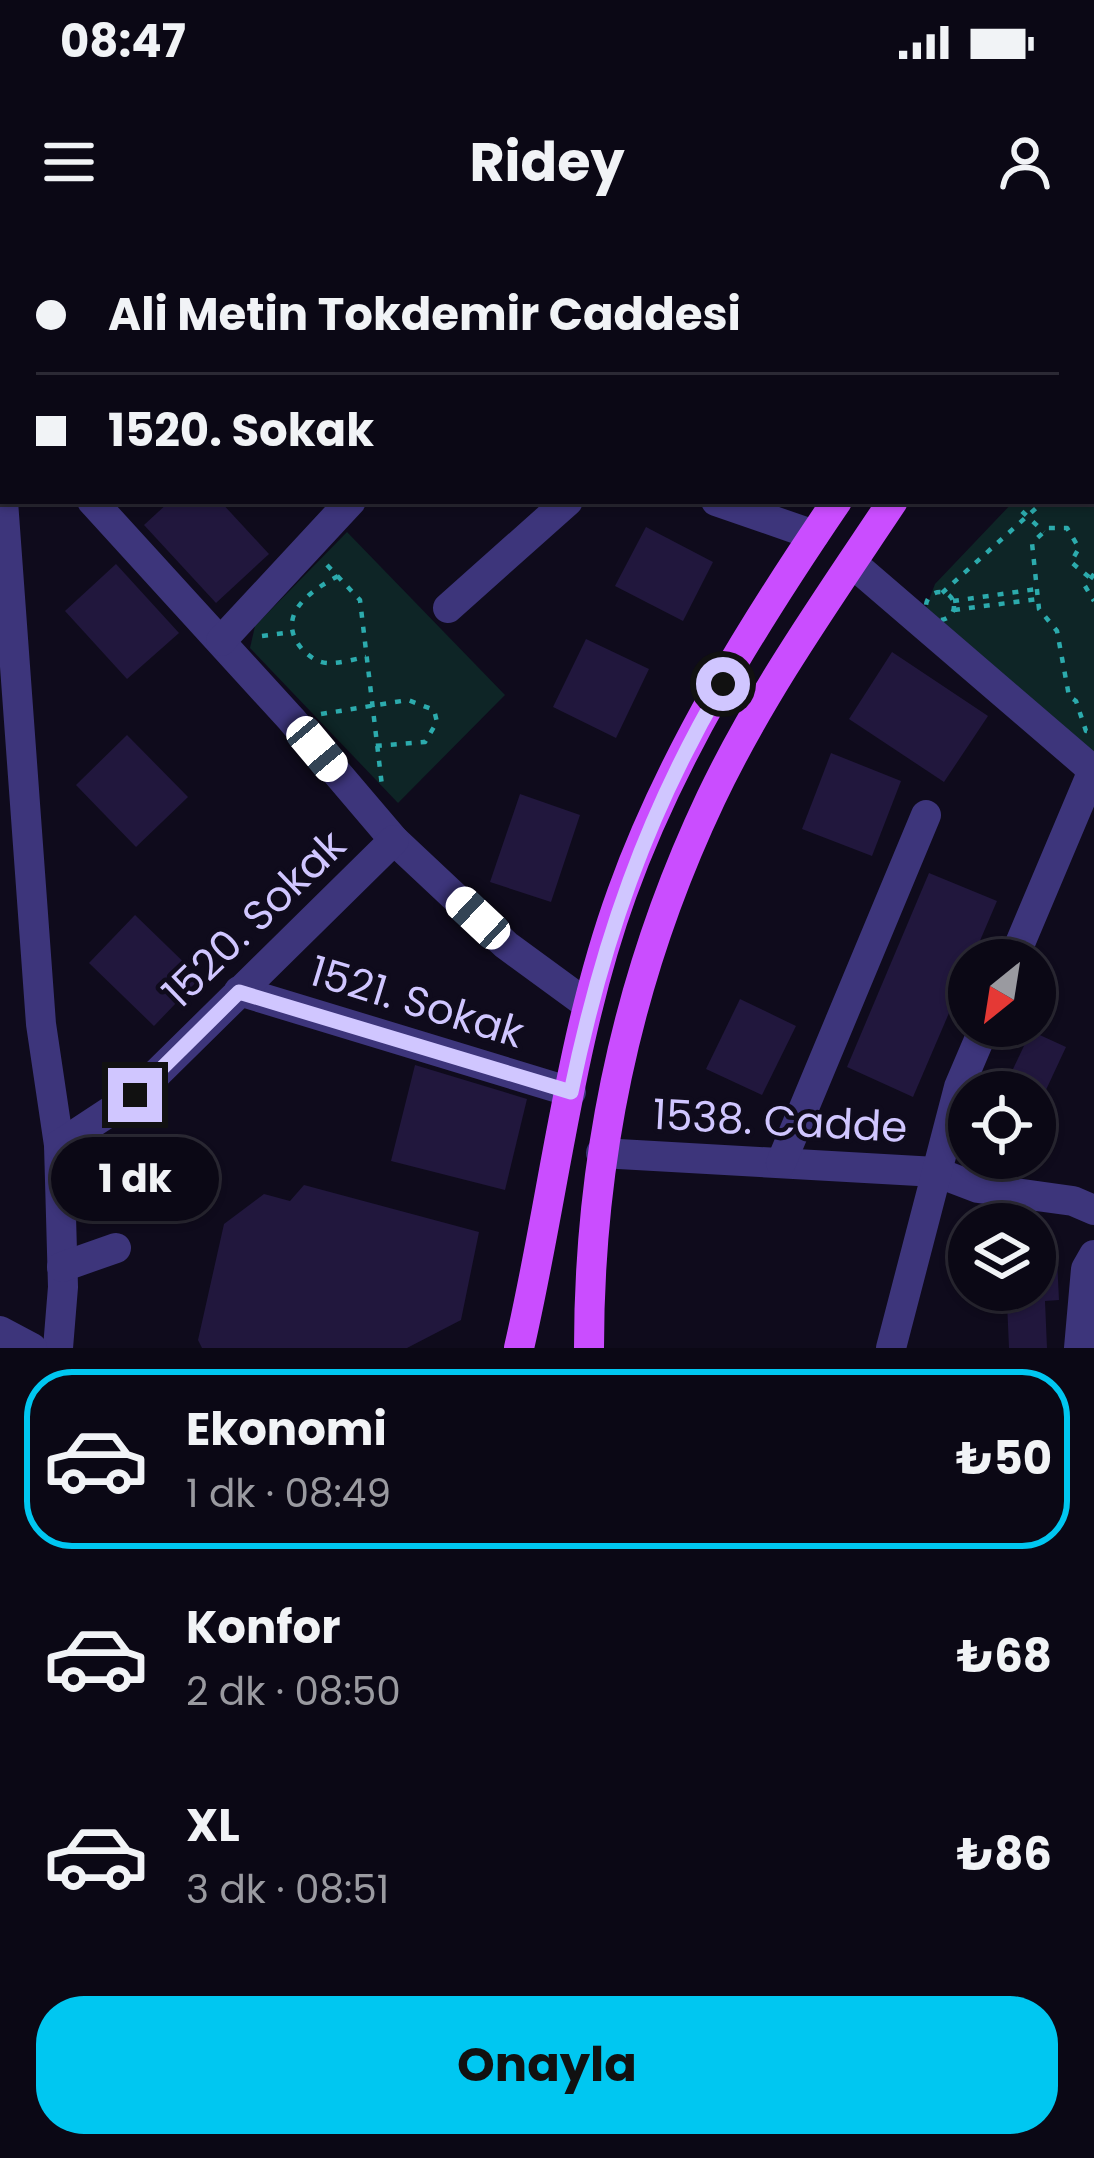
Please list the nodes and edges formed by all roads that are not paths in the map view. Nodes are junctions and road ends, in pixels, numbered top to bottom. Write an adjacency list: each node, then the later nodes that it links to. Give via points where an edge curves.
1 (3, 504): 19 (street, via 41,1024)
2 (95, 504): 11 (street)
3 (348, 504): 11 (street)
4 (565, 504): 10 (street)
5 (725, 504): 8 (street)
6 (835, 504): 8 (main road)
7 (891, 504): 9 (main road)
8 (814, 535): 16 (main road, via 682,755 622,892)
9 (852, 563): 14 (street, via 1087,766 1091,775); 20 (main road, via 711,797 620,1043)
10 (448, 608)
11 (221, 641): 13 (street)
12 (926, 815): 21 (street)
13 (394, 840): 15 (street, 1520. Sokak); 16 (street, via 506,945)
14 (1021, 939)
15 (239, 992): 18 (street, 1521. Sokak); 19 (street, 1520. Sokak, via 135,1095)
16 (588, 1005): 18 (main road)
17 (976, 1047): 22 (street)
18 (571, 1092): 30 (main road)
19 (59, 1145): 26 (street)
20 (601, 1154): 21 (street, 1538. Cadde); 31 (main road)
21 (782, 1163): 22 (street, 1538. Cadde)
22 (936, 1172): 23 (street, 1538. Cadde); 32 (street)
23 (1094, 1210)
24 (116, 1248): 26 (street)
25 (1094, 1255): 33 (street)
26 (62, 1267): 29 (street)
27 (0, 1331): 28 (street)
28 (32, 1348)
29 (58, 1348)
30 (519, 1348)
31 (590, 1348)
32 (891, 1348)
33 (1078, 1348)

